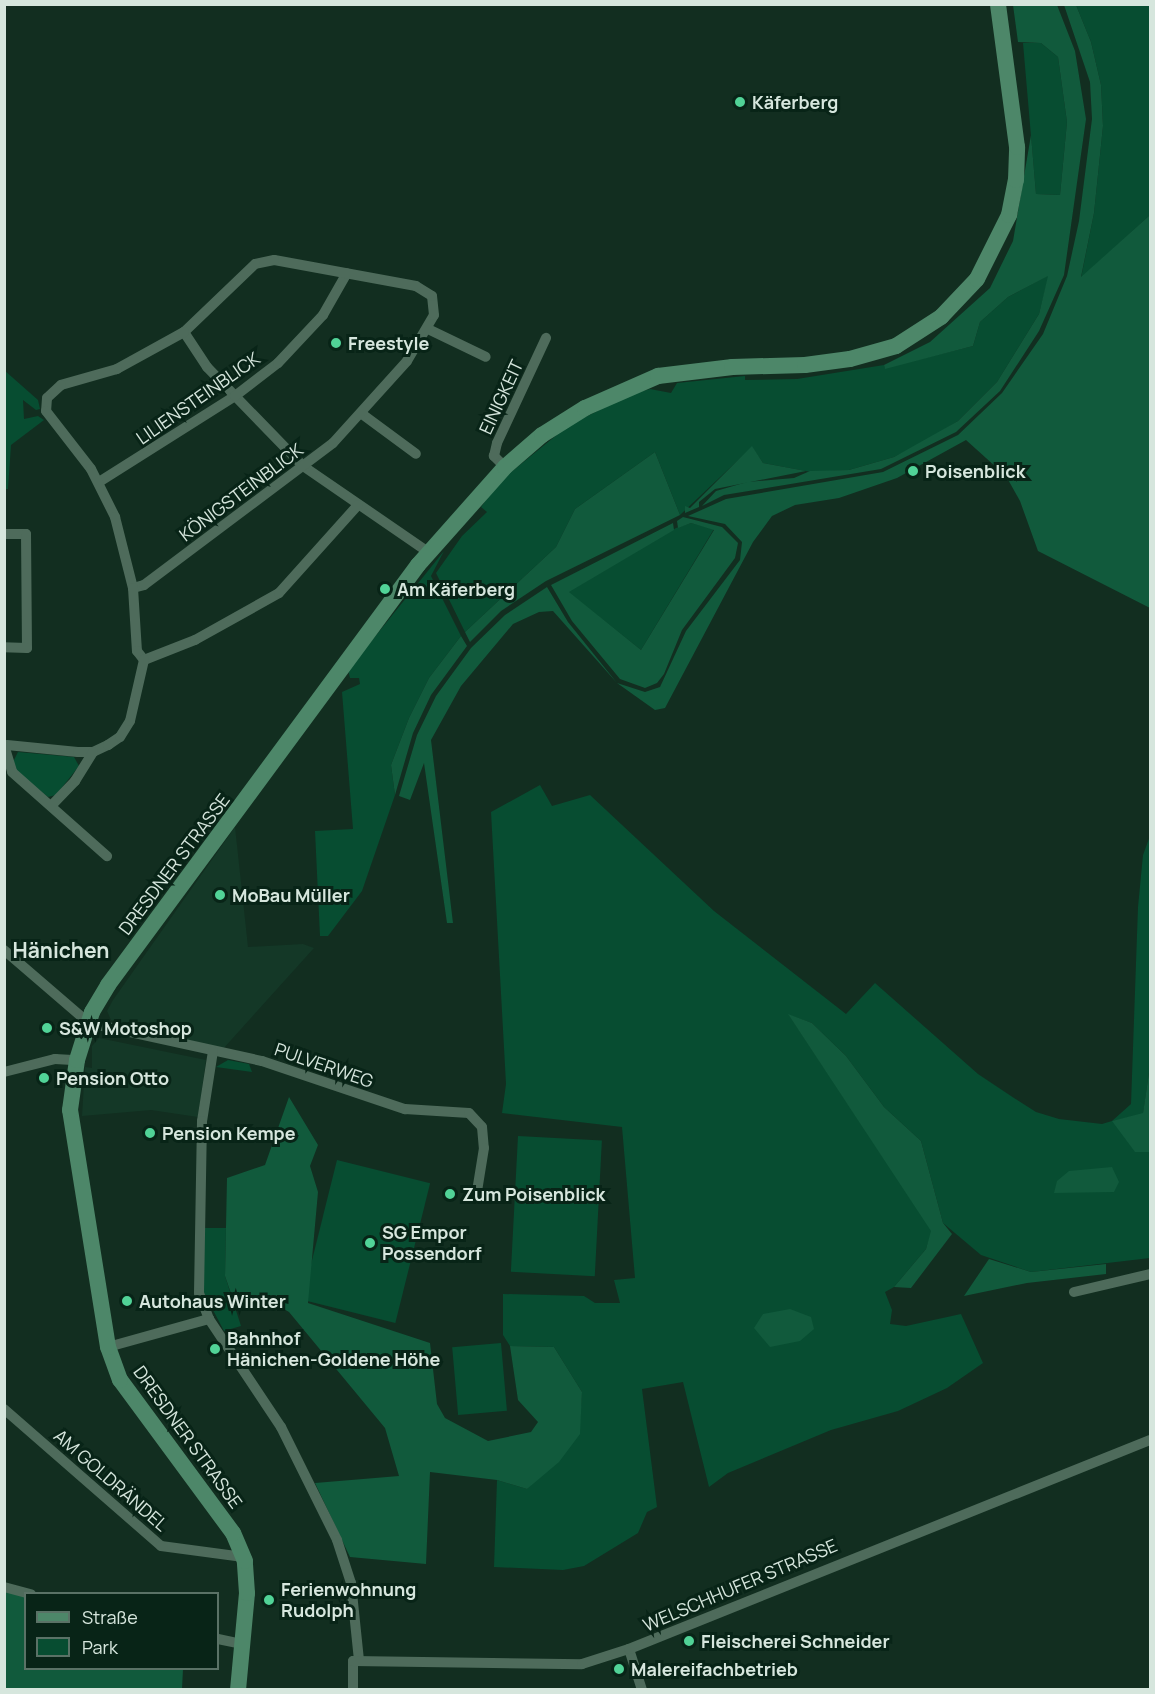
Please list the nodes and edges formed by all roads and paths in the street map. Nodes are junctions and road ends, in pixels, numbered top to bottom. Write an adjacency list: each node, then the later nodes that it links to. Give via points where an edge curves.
1 (998, 4): 11 (main road, DRESDNER STRASSE, via 1017,147 1016,180 1009,215 982,269 941,317 896,346 850,359 658,376 585,408 542,435)
2 (346, 273): 3 (street, KÖNIGSTEINBLICK, via 425,290 435,306); 4 (street, KÖNIGSTEINBLICK, via 274,260 255,264); 7 (street, LILIENSTEINBLICK, via 343,286 306,336)
3 (428, 329): 6 (street); 8 (street, KÖNIGSTEINBLICK)
4 (184, 332): 7 (street, via 207,367); 12 (street, KÖNIGSTEINBLICK, via 117,369 61,385 44,404)
5 (546, 338): 11 (street, EINIGKEIT, via 497,443 494,456)
6 (486, 357)
7 (235, 396): 10 (street); 12 (street, LILIENSTEINBLICK)
8 (362, 414): 9 (street); 10 (street, KÖNIGSTEINBLICK)
9 (416, 454)
10 (303, 466): 13 (street); 16 (street, KÖNIGSTEINBLICK, via 144,585)
11 (505, 467): 15 (main road, DRESDNER STRASSE)
12 (99, 482): 16 (street, via 127,557)
13 (358, 506): 15 (street); 18 (street, via 279,593 195,640)
14 (4, 534): 17 (street, via 26,534 27,648)
15 (429, 552): 24 (main road, DRESDNER STRASSE, via 108,985)
16 (133, 588): 18 (street, via 135,636)
17 (4, 647)
18 (144, 660): 20 (street, via 130,721 120,737)
19 (6, 745): 20 (street); 21 (street, via 12,772)
20 (93, 752): 21 (street, via 75,781)
21 (51, 806): 22 (street)
22 (107, 856)
23 (4, 950): 24 (street)
24 (89, 1020): 25 (street, PULVERWEG); 26 (main road, DRESDNER STRASSE)
25 (213, 1051): 28 (street, PULVERWEG, via 291,1070 405,1109 470,1113 482,1127 484,1148); 31 (street, via 203,1111 196,1278)
26 (77, 1060): 27 (street, via 55,1059); 32 (main road, DRESDNER STRASSE, via 71,1094 72,1132)
27 (4, 1072)
28 (477, 1191)
29 (1150, 1274): 30 (street)
30 (1074, 1292)
31 (209, 1318): 32 (street); 41 (street, via 281,1427 337,1540 351,1583)
32 (108, 1347): 35 (main road, DRESDNER STRASSE, via 120,1380 233,1533)
33 (4, 1409): 35 (street, AM GOLDRÄNDEL, via 161,1546)
34 (1150, 1440): 40 (street, WELSCHHUFER STRASSE)
35 (243, 1557): 39 (main road, DRESDNER STRASSE, via 247,1593)
36 (4, 1587): 37 (street)
37 (26, 1592)
38 (219, 1639): 39 (street)
39 (242, 1644): 42 (main road, DRESDNER STRASSE)
40 (629, 1649): 41 (street, WELSCHHUFER STRASSE, via 582,1664); 44 (street)
41 (358, 1661): 43 (street, via 353,1661)
42 (238, 1689)
43 (353, 1689)
44 (642, 1689)

